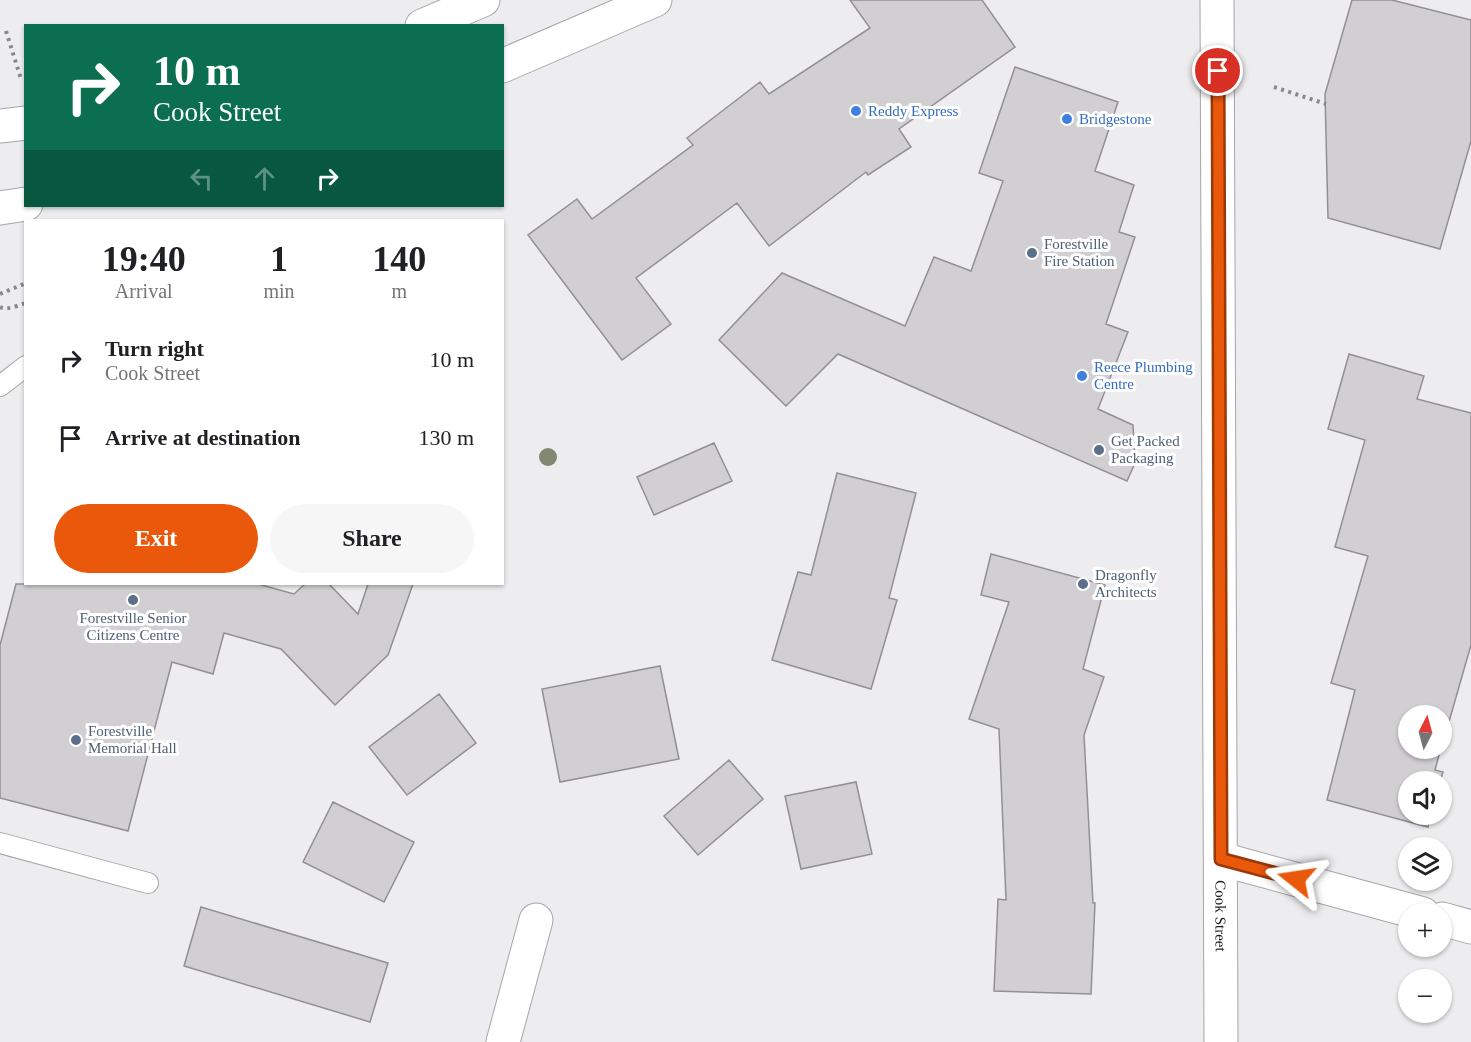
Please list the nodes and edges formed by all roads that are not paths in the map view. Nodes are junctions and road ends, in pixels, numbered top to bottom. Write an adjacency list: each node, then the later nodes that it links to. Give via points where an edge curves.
1 (483, 0): 4 (main road)
2 (655, 0): 5 (main road)
3 (1217, 0): 13 (main road, Cook Street)
4 (427, 24)
5 (504, 65)
6 (24, 123): 7 (main road)
7 (0, 126)
8 (24, 204): 9 (main road)
9 (0, 208)
10 (24, 368): 11 (lane)
11 (0, 386)
12 (0, 843): 14 (lane)
13 (1221, 859): 15 (main road); 20 (main road, Cook Street)
14 (148, 883)
15 (1398, 907)
16 (536, 920): 19 (main road)
17 (1452, 922): 18 (main road)
18 (1471, 927)
19 (503, 1042)
20 (1221, 1042)

